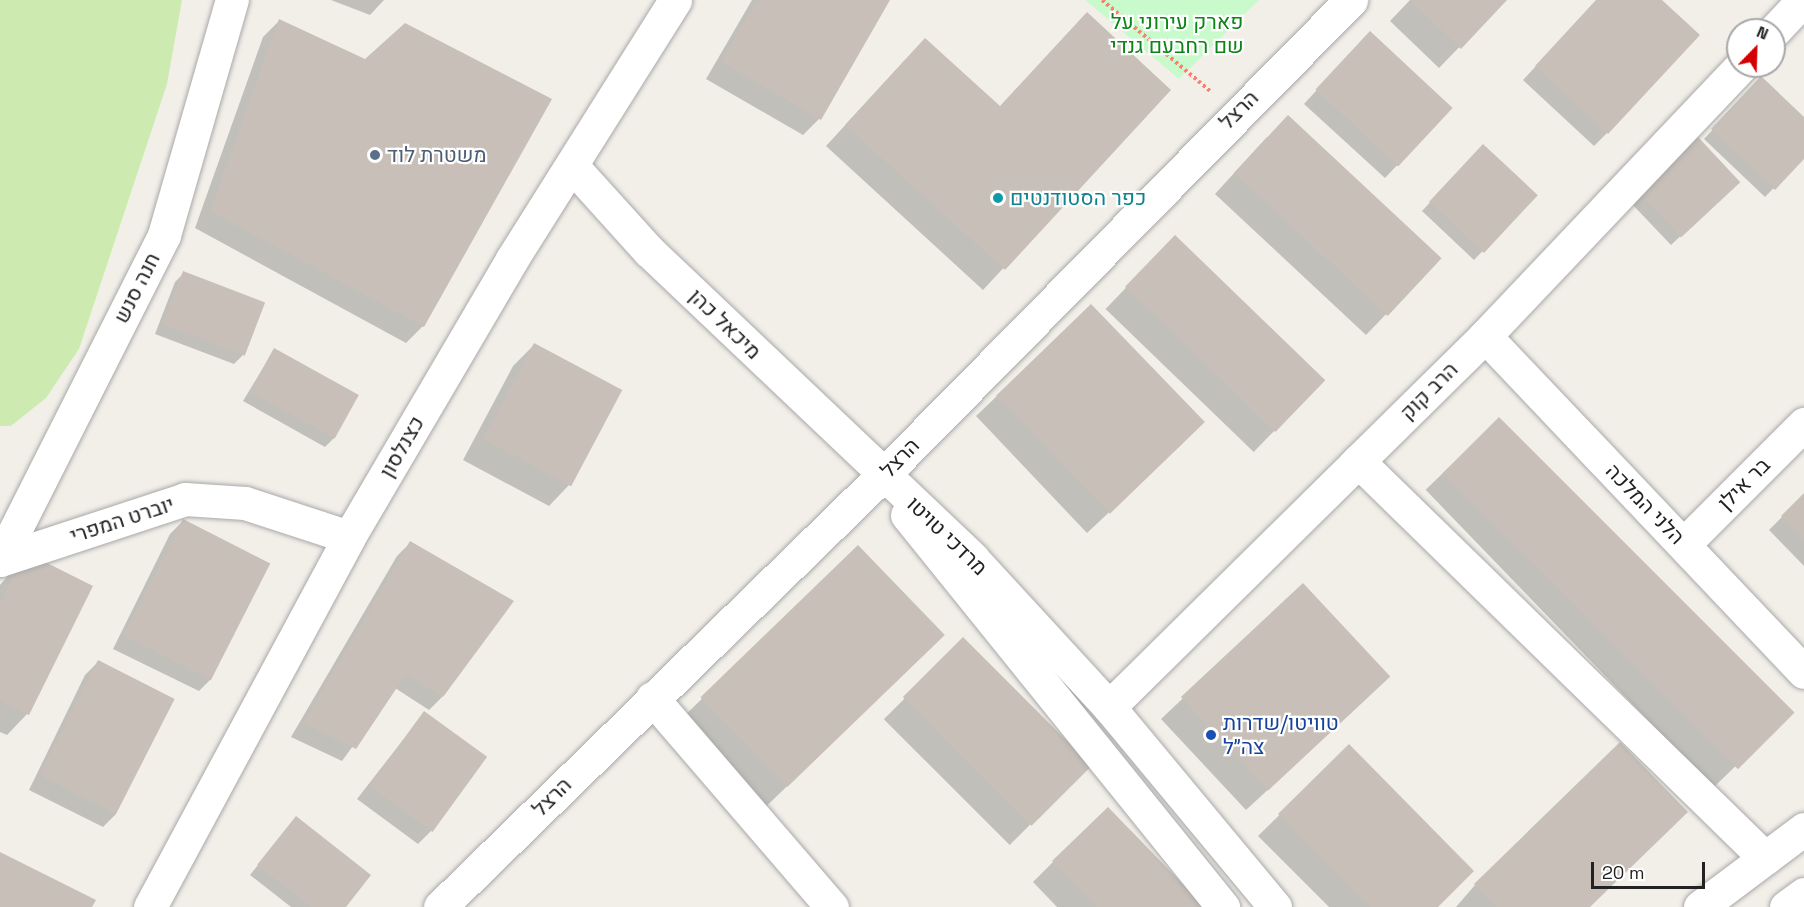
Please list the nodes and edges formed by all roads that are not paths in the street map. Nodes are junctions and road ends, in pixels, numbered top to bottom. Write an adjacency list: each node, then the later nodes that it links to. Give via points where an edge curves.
1 (232, 0): 14 (street, חנה סנש, via 164,235)
2 (675, 0): 7 (street, כצנלסון)
3 (1351, 0): 11 (street, הרצל)
4 (1803, 0): 5 (street)
5 (1786, 18)
6 (1730, 78): 8 (street, הרב קוק)
7 (573, 167): 11 (street, מיכאל כהן, via 649,251); 12 (street, כצנלסון, via 512,259)
8 (1485, 336): 10 (street, הרב קוק); 13 (street, הלני המלכה)
9 (1804, 424): 13 (street, בר אילן)
10 (1358, 461): 17 (street, הרב קוק); 19 (street)
11 (883, 475): 16 (street, הרצל); 17 (street, מרדכי טויטו, via 972,558); 24 (street, מרדכי טויטו, via 952,578)
12 (349, 537): 14 (street, יוברט המפרי, via 245,503 185,500); 21 (street, כצנלסון)
13 (1684, 544): 15 (street, הלני המלכה)
14 (0, 560)
15 (1804, 672)
16 (652, 698): 22 (street, הרצל); 23 (street)
17 (1109, 707): 25 (street, מרדכי טויטו)
18 (1804, 829): 19 (street)
19 (1765, 858): 26 (street)
20 (1804, 894): 27 (street)
21 (150, 907)
22 (441, 907)
23 (832, 907)
24 (1223, 907)
25 (1275, 907)
26 (1700, 907)
27 (1786, 907)

